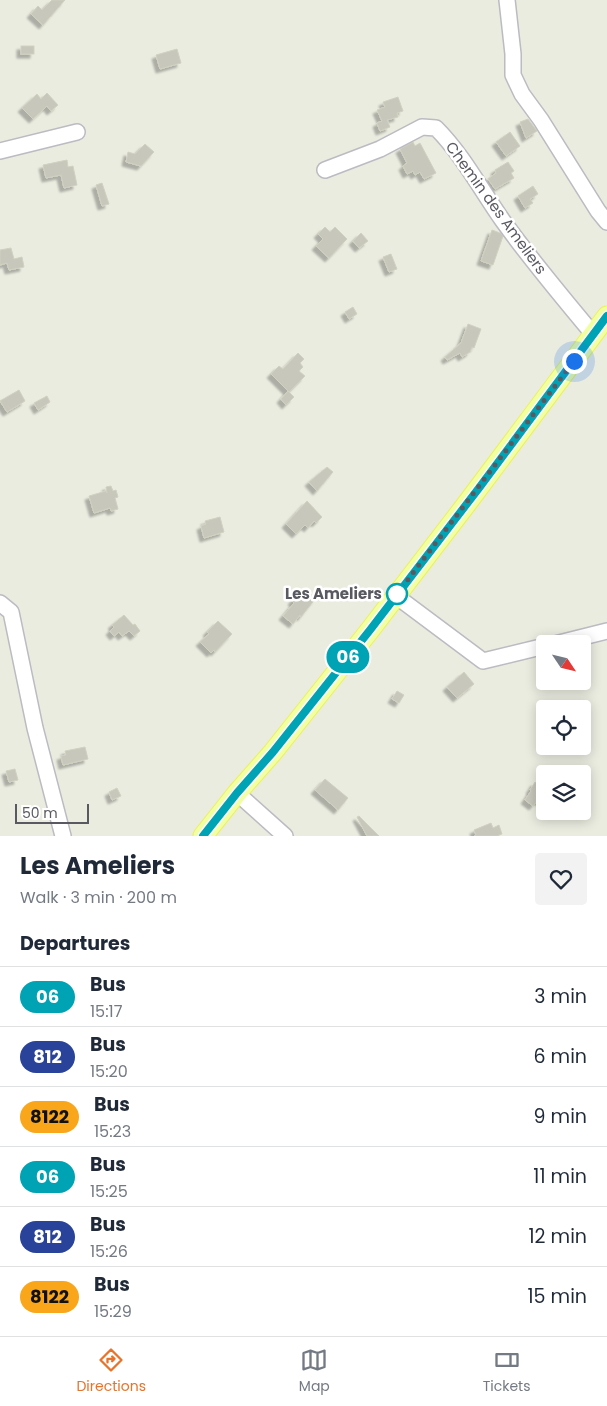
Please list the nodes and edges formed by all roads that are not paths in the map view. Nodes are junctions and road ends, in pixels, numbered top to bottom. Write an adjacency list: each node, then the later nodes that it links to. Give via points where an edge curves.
1 (507, 0): 5 (street, via 513,75 522,94)
2 (77, 132): 3 (street)
3 (0, 151)
4 (326, 170): 7 (street, Chemin des Ameliers, via 380,149 422,127 436,128 450,142 550,283)
5 (607, 222)
6 (607, 316): 7 (main road)
7 (593, 334): 8 (main road)
8 (396, 596): 12 (street, via 483,661); 13 (main road)
9 (0, 603): 14 (street, via 11,612 35,728)
10 (607, 631): 11 (street)
11 (591, 635)
12 (536, 648)
13 (240, 796): 15 (main road); 16 (main road); 17 (street)
14 (63, 836)
15 (203, 836)
16 (215, 836)
17 (285, 836)

